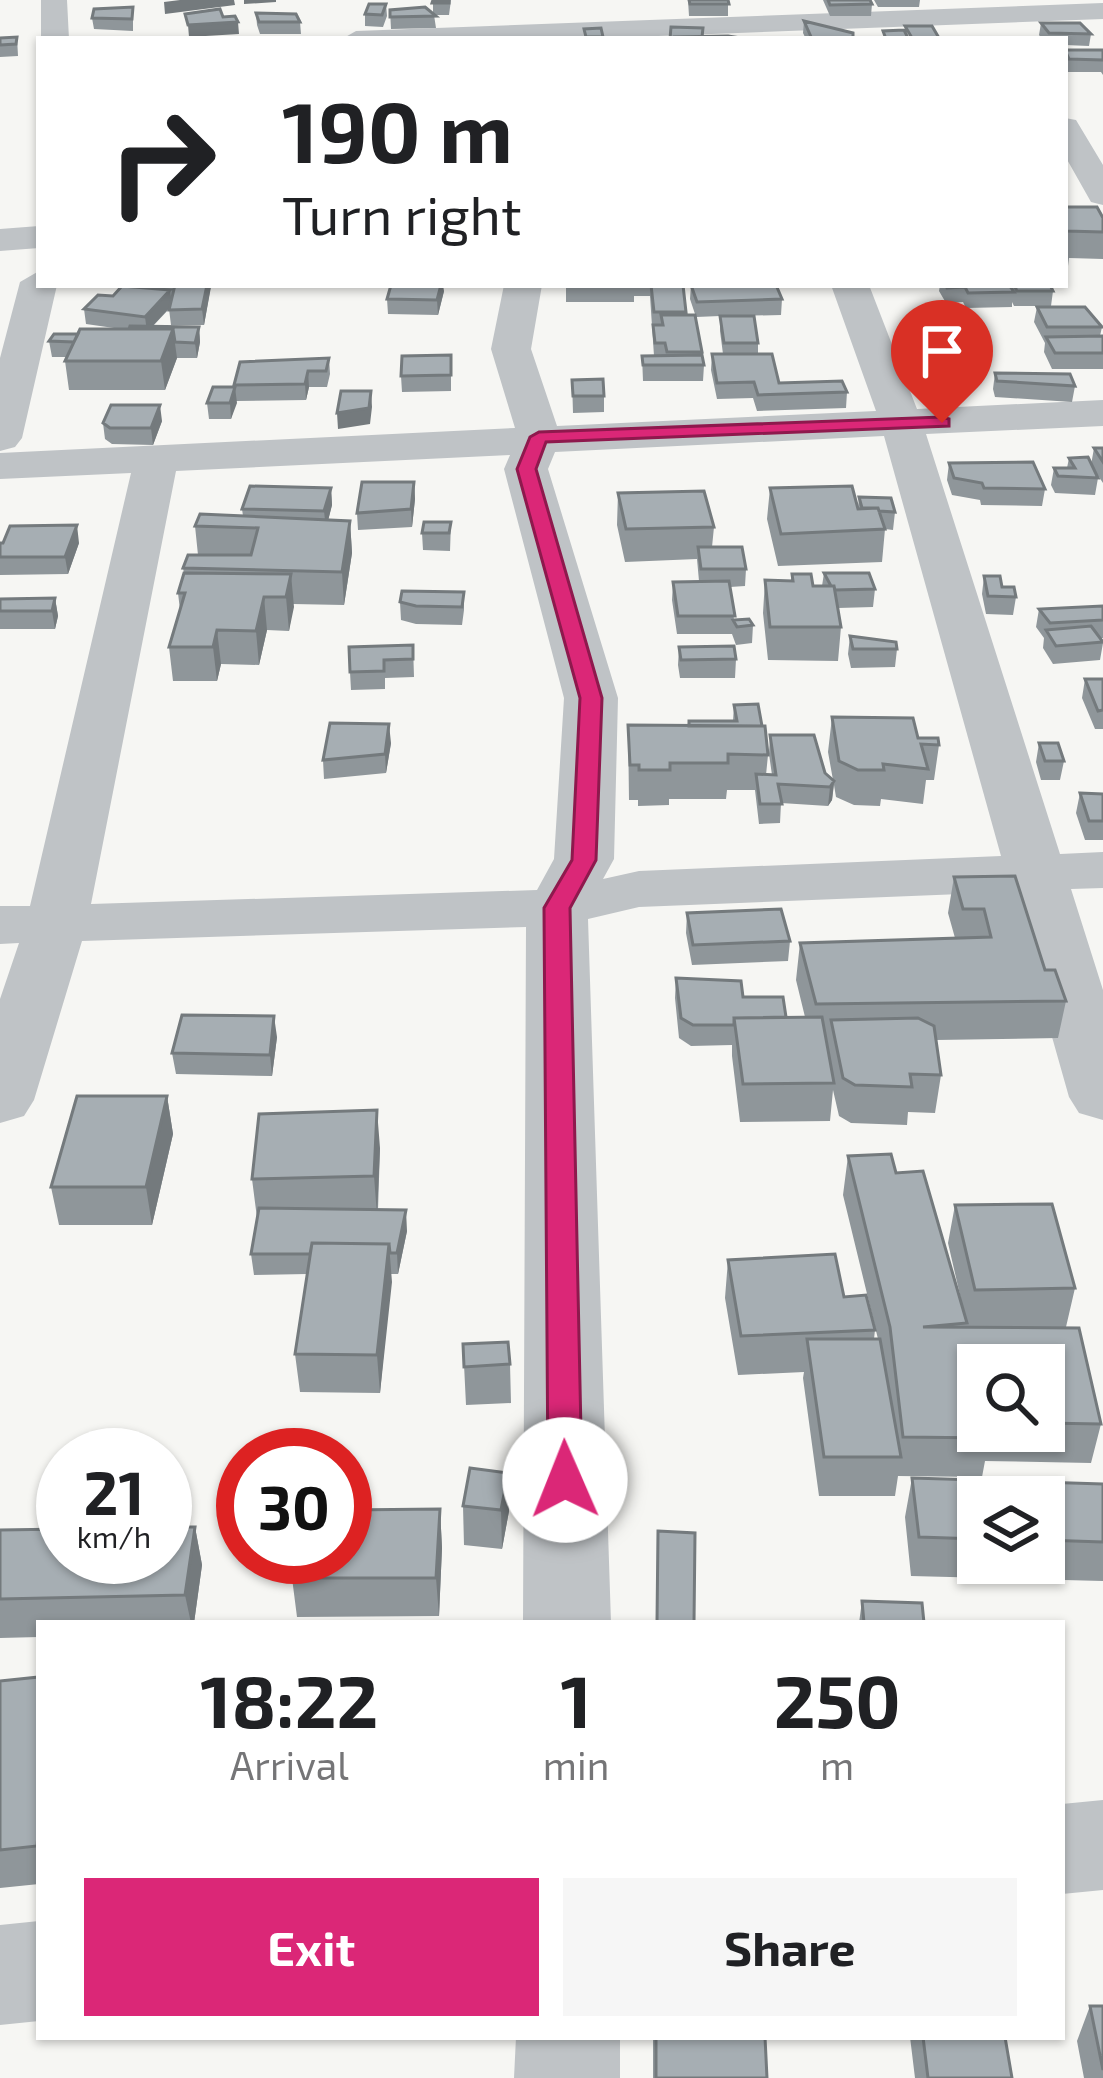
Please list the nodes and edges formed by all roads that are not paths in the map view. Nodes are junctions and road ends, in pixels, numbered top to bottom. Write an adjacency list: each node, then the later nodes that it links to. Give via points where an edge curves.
1 (54, 0): 7 (street)
2 (560, 0): 6 (street)
3 (995, 6): 4 (street); 5 (street); 9 (street)
4 (1103, 11)
5 (768, 21): 6 (street)
6 (562, 35): 8 (street)
7 (55, 36)
8 (510, 36)
9 (1013, 36)
10 (1068, 134): 11 (street)
11 (1090, 174)
12 (36, 238): 13 (street)
13 (0, 240)
14 (38, 288): 20 (street)
15 (522, 288): 19 (street, via 512,349)
16 (851, 288): 18 (street)
17 (1103, 413): 18 (street)
18 (902, 425): 19 (street); 24 (street)
19 (539, 437): 21 (street); 25 (street, via 526,469 591,698 584,860)
20 (0, 438)
21 (158, 457): 22 (street); 26 (street)
22 (0, 466)
23 (1103, 870): 24 (street)
24 (1039, 877): 25 (street, via 639,889); 27 (street)
25 (557, 908): 26 (street); 29 (street)
26 (28, 925): 28 (street)
27 (1103, 1097)
28 (0, 1100)
29 (567, 1620)
30 (1103, 1845): 31 (street)
31 (1065, 1849)
32 (36, 1971): 33 (street)
33 (0, 1975)
34 (568, 2040): 35 (street)
35 (567, 2078)

